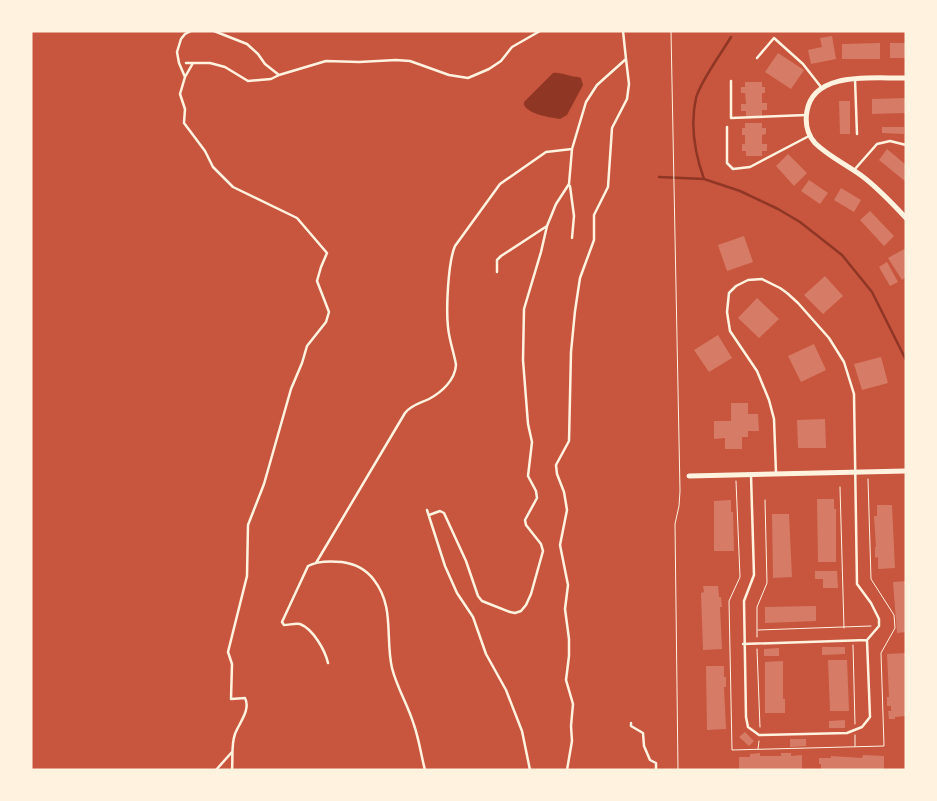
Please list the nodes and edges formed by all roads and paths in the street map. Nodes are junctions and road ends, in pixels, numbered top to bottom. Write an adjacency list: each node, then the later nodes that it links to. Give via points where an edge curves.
1 (191, 31): 11 (lane, via 181,38 177,52)
2 (214, 31): 10 (lane, via 247,44)
3 (540, 31): 10 (lane, via 512,47 501,61 489,69 468,78 396,60 326,61)
4 (623, 31): 7 (lane)
5 (671, 31): 58 (path, via 680,492 675,524)
6 (758, 58): 15 (lane, via 774,38 804,64)
7 (626, 59): 21 (lane, via 592,91); 56 (lane, via 627,99 614,123 608,187 594,215 594,240 580,278 575,311 569,441 556,465 567,510 560,545 568,585 565,608 569,640 566,680 573,704)
8 (186, 63): 9 (lane)
9 (193, 63): 10 (lane, via 225,67 248,81 266,80); 11 (lane)
10 (279, 74)
11 (185, 77): 51 (lane, via 180,94 185,110 184,123 206,151 213,167 233,187 297,218 328,253 317,281 329,312 326,322 307,346 248,525 248,576 228,652 232,664 231,699 246,700 233,740)
12 (906, 78): 13 (street)
13 (855, 79): 15 (street, via 830,82); 18 (lane)
14 (730, 81): 16 (lane, via 731,118)
15 (821, 87): 16 (street, via 808,104)
16 (806, 118): 19 (street)
17 (727, 127): 19 (lane, via 727,163 732,169 750,167)
18 (857, 134)
19 (811, 136): 22 (street, via 824,150)
20 (906, 145): 22 (lane, via 890,141 877,144)
21 (572, 149): 23 (lane); 37 (lane, via 546,152 500,184 454,246 450,266 448,327 456,371 441,391 408,409)
22 (854, 170): 24 (street)
23 (570, 184): 25 (lane, via 556,204); 26 (lane, via 574,216)
24 (906, 218)
25 (547, 226): 27 (lane, via 501,256 497,260); 36 (lane, via 524,309 523,360 532,442 528,476 537,498 524,520 541,544 542,551 531,594 521,611 510,612 482,601 444,513 440,511)
26 (572, 238)
27 (497, 272)
28 (906, 471): 29 (street)
29 (855, 472): 30 (street); 30 (lane, via 854,394 844,362 829,338 792,298 762,279 748,280 729,293 727,312 730,331 757,371 769,400 774,419); 38 (lane, via 857,584 879,619)
30 (776, 474): 31 (street)
31 (752, 475): 32 (street); 44 (lane, via 754,575 744,601)
32 (689, 476)
33 (840, 487): 39 (path)
34 (765, 500): 40 (path, via 767,583 757,606)
35 (427, 510): 36 (lane)
36 (429, 515): 55 (lane, via 445,566 473,617 486,654 502,680 524,740)
37 (316, 563): 45 (lane, via 308,566 282,623 302,625 319,641); 54 (lane, via 343,562 367,570 382,593 396,683 414,726)
38 (879, 626): 39 (path); 41 (lane)
39 (844, 628): 40 (path)
40 (757, 630): 43 (path)
41 (867, 640): 42 (lane); 47 (lane, via 870,716)
42 (854, 641): 43 (lane); 47 (path)
43 (757, 643): 44 (lane); 48 (path)
44 (744, 644): 48 (lane, via 746,716 748,727)
45 (328, 663)
46 (631, 723): 57 (lane, via 643,733 644,746 650,760 656,762)
47 (855, 731): 48 (lane); 49 (path)
48 (759, 736): 50 (path)
49 (855, 746)
50 (758, 749)
51 (234, 752): 52 (lane); 53 (lane)
52 (216, 770)
53 (232, 770)
54 (425, 770)
55 (530, 770)
56 (567, 770)
57 (656, 770)
58 (678, 770)

